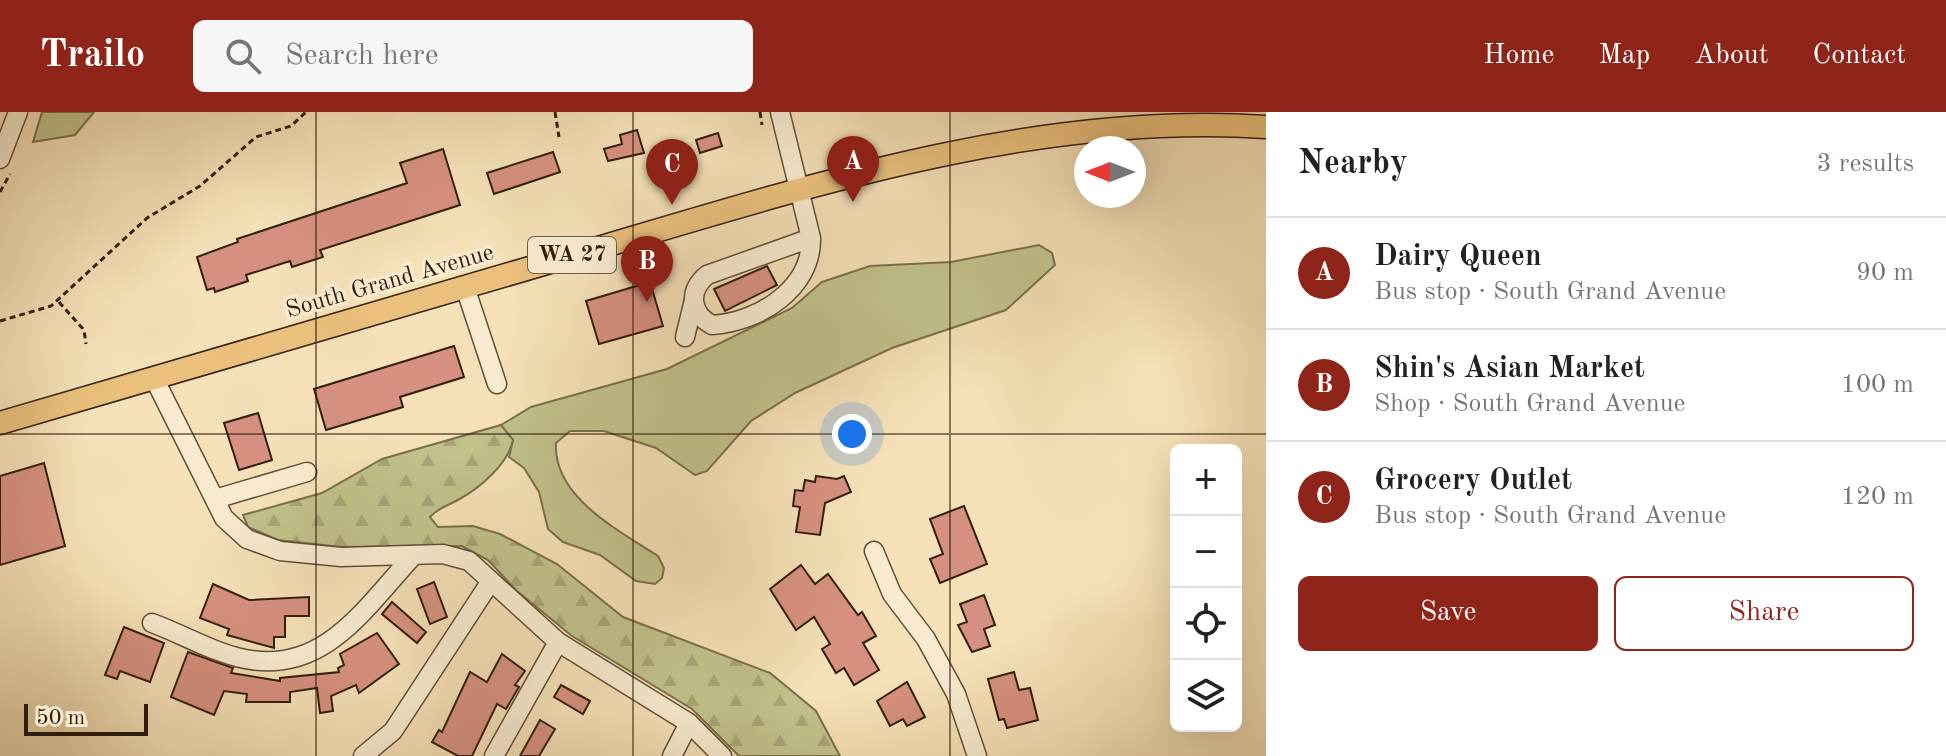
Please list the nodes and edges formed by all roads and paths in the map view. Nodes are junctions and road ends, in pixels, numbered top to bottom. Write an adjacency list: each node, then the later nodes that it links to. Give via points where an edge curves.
1 (18, 112): 10 (street)
2 (306, 112): 14 (path, via 291,126 256,137 200,186 147,218)
3 (555, 112): 9 (path)
4 (760, 112): 7 (path)
5 (780, 112): 11 (street)
6 (1150, 116): 8 (main road, South Grand Avenue / WA 27); 11 (main road, South Grand Avenue / WA 27, via 945,151)
7 (762, 125)
8 (1266, 127)
9 (559, 137)
10 (0, 159)
11 (797, 189): 12 (street); 13 (main road, South Grand Avenue / WA 27)
12 (811, 238): 15 (street, via 707,275 698,282); 15 (street, via 808,267 798,284 766,306 728,324 712,325)
13 (465, 287): 19 (main road, South Grand Avenue / WA 27); 20 (street)
14 (58, 301): 16 (path); 18 (path, via 84,330)
15 (693, 304): 17 (street)
16 (0, 321)
17 (685, 337)
18 (86, 344)
19 (154, 378): 21 (main road, South Grand Avenue / WA 27); 23 (street)
20 (497, 384)
21 (0, 423)
22 (307, 472): 23 (street)
23 (215, 499): 25 (street, via 224,518 247,539 280,551 341,557)
24 (874, 551): 34 (street, via 892,594 926,639 956,694)
25 (414, 555): 26 (street, via 443,554 469,561); 27 (street, via 332,643 292,661 245,659)
26 (491, 581): 28 (street); 30 (street, via 393,731)
27 (152, 623)
28 (558, 642): 29 (street); 31 (street)
29 (689, 723): 32 (street); 33 (street)
30 (363, 756)
31 (494, 756)
32 (672, 756)
33 (722, 756)
34 (977, 756)

